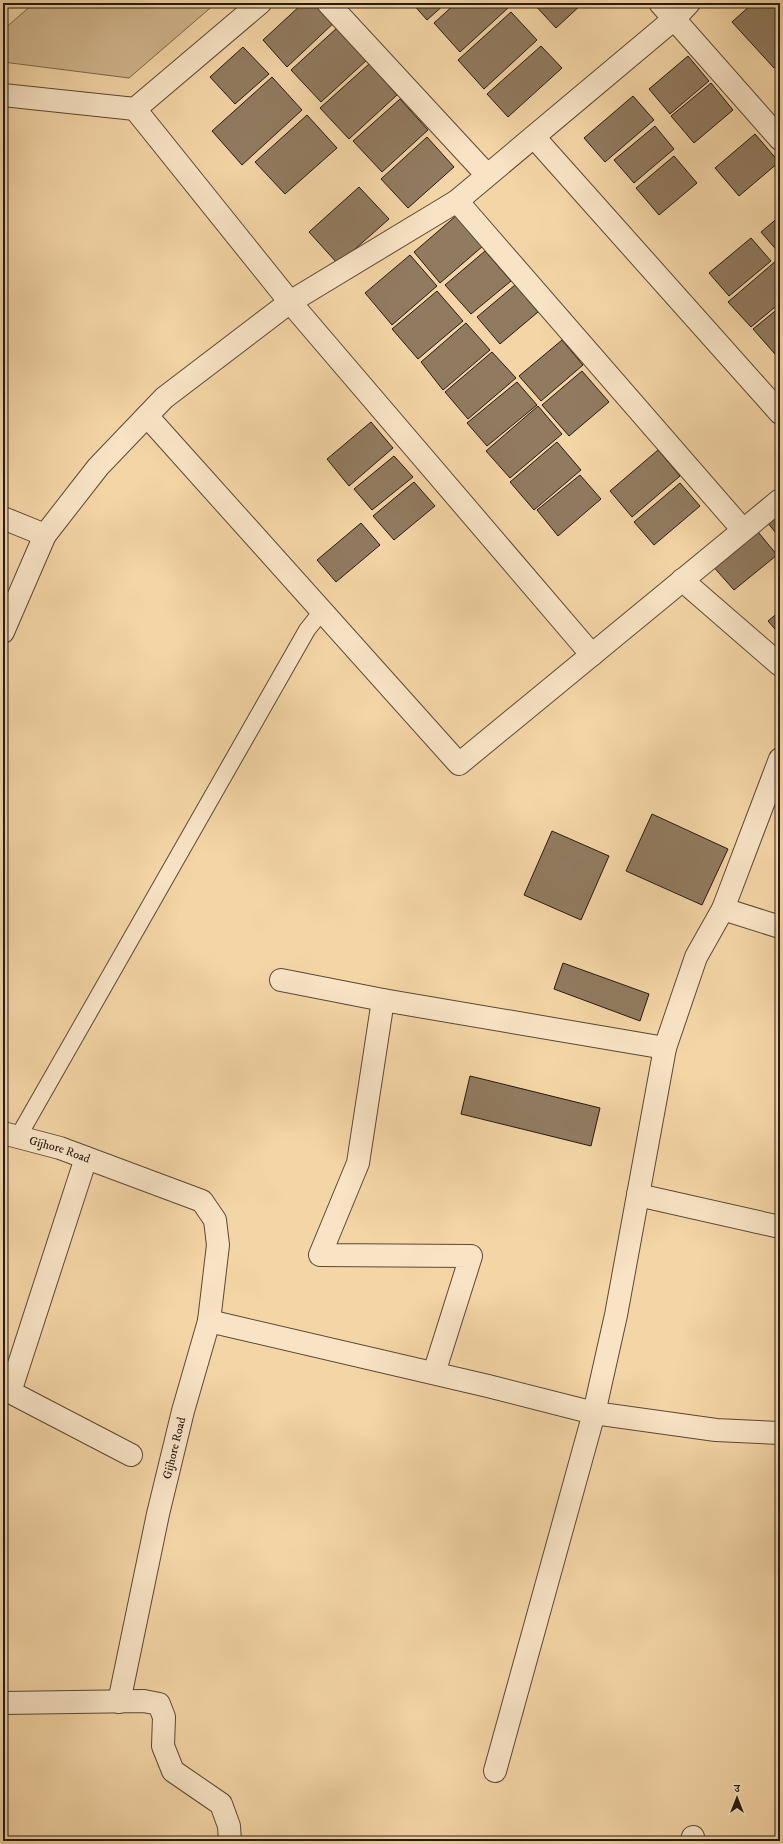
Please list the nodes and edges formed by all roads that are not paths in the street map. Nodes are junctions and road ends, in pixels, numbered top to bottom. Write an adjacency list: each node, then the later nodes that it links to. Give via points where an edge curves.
1 (260, 3): 6 (street)
2 (328, 3): 9 (street)
3 (689, 3): 4 (street)
4 (667, 11): 7 (street); 8 (street)
5 (3, 95): 6 (street)
6 (135, 109): 11 (street)
7 (534, 136): 9 (street); 12 (street)
8 (780, 139)
9 (487, 176): 10 (street)
10 (457, 201): 11 (street); 16 (street)
11 (290, 302): 13 (street, via 164,398); 21 (street)
12 (780, 413)
13 (147, 416): 17 (street, via 98,467); 19 (street)
14 (780, 500): 16 (street)
15 (3, 518): 17 (street)
16 (743, 530): 18 (street)
17 (45, 535): 20 (street)
18 (682, 580): 21 (street); 22 (street)
19 (322, 611): 21 (street, via 459,764); 29 (lane, via 307,630)
20 (3, 632)
21 (592, 655)
22 (780, 665)
23 (780, 758): 24 (street)
24 (723, 909): 25 (street); 28 (street, via 696,957)
25 (780, 927)
26 (281, 980): 27 (street)
27 (383, 1000): 28 (street); 34 (street, via 358,1163 320,1255 471,1256)
28 (665, 1048): 31 (street)
29 (11, 1135): 30 (street, Gijhore Road)
30 (86, 1158): 33 (street, Gijhore Road, via 202,1201 215,1220 218,1245); 37 (street, via 10,1392)
31 (638, 1195): 32 (street); 35 (street, via 616,1315)
32 (780, 1228)
33 (209, 1321): 34 (street); 38 (street, Gijhore Road, via 183,1411 158,1514)
34 (434, 1374): 35 (street)
35 (594, 1413): 36 (street, via 716,1430); 40 (street)
36 (780, 1433)
37 (131, 1455)
38 (119, 1702): 39 (street); 41 (street, via 144,1701 159,1704 164,1717 163,1746 173,1771 221,1804 229,1826)
39 (3, 1703)
40 (495, 1770)
41 (230, 1841)

